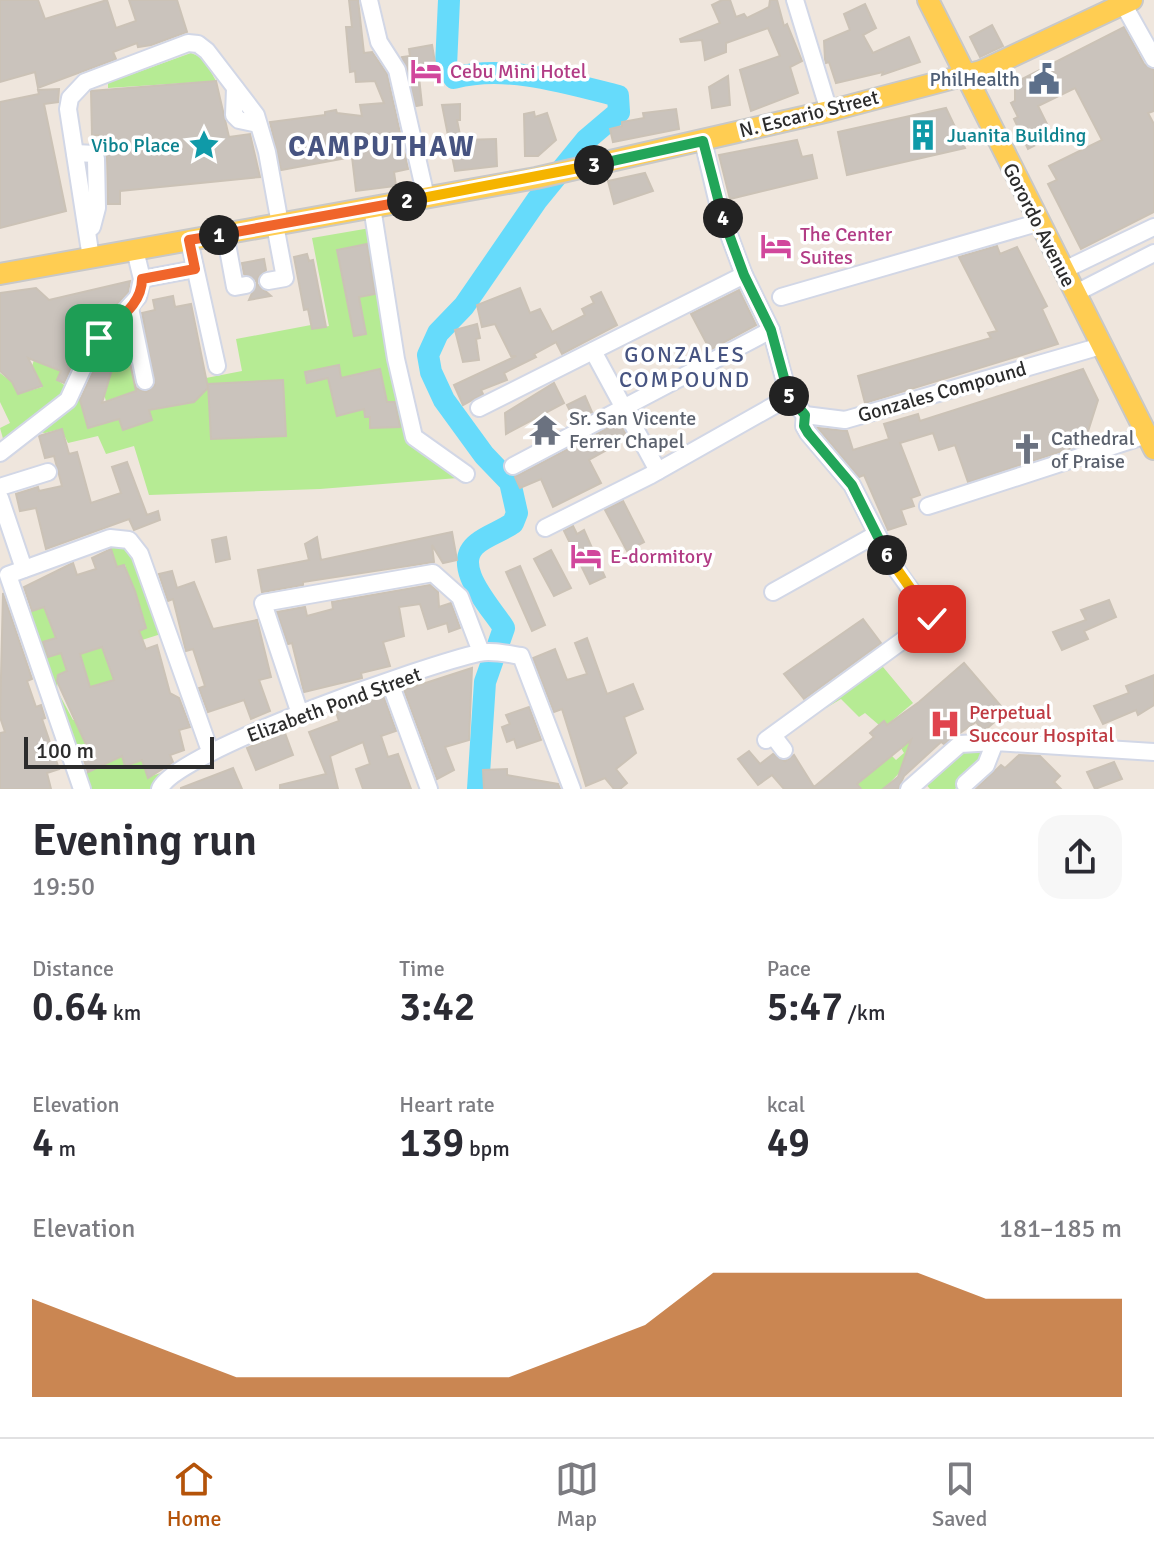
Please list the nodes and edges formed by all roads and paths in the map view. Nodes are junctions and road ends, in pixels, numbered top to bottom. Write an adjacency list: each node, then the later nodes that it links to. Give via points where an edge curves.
1 (369, 0): 10 (street, via 379,42 397,70)
2 (795, 0): 7 (street)
3 (928, 0): 6 (main road, Gorordo Avenue)
4 (1126, 1): 5 (street); 6 (main road, N. Escario Street)
5 (1154, 59)
6 (965, 76): 7 (main road, N. Escario Street); 12 (main road, Gorordo Avenue)
7 (829, 111): 8 (main road, N. Escario Street)
8 (703, 141): 10 (main road, N. Escario Street); 24 (street, via 719,208)
9 (75, 153): 13 (street, via 68,109 70,98 85,82 194,43 207,51 258,124); 14 (street, via 90,153 96,159); 20 (street)
10 (426, 197): 11 (main road, N. Escario Street)
11 (372, 207): 13 (main road, N. Escario Street); 45 (street, via 414,437)
12 (1037, 223): 22 (main road, Gorordo Avenue); 29 (street)
13 (277, 224): 16 (main road, N. Escario Street); 26 (street, via 285,278)
14 (92, 227)
15 (1154, 227): 22 (street)
16 (225, 233): 17 (main road, N. Escario Street); 27 (street, via 235,287)
17 (189, 240): 18 (main road, N. Escario Street); 21 (street)
18 (135, 250): 20 (main road, N. Escario Street); 25 (street)
19 (1154, 253): 28 (street)
20 (91, 258): 23 (main road, N. Escario Street)
21 (195, 269): 25 (street); 34 (street)
22 (1062, 271): 28 (main road, Gorordo Avenue)
23 (0, 274)
24 (744, 275): 31 (street); 33 (street)
25 (142, 279): 30 (street)
26 (268, 281)
27 (246, 285)
28 (1074, 294): 32 (main road, Gorordo Avenue)
29 (781, 297)
30 (130, 308): 35 (street); 41 (street, via 99,338 74,390 54,414)
31 (771, 330): 36 (street); 38 (street)
32 (1101, 346): 39 (street, Gonzales Compound, via 845,420); 40 (main road, Gorordo Avenue)
33 (593, 351): 37 (street); 38 (street)
34 (217, 366)
35 (145, 381)
36 (789, 397): 39 (street); 43 (street)
37 (479, 408)
38 (624, 409): 42 (street); 43 (street)
39 (805, 415): 50 (street, via 804,426 852,485)
40 (1150, 442): 48 (street)
41 (0, 453)
42 (513, 466)
43 (658, 471): 49 (street)
44 (48, 472): 46 (street)
45 (466, 474)
46 (0, 487)
47 (0, 498): 51 (street)
48 (928, 506)
49 (545, 528)
50 (875, 535): 52 (street); 56 (street, via 932,619)
51 (24, 569): 58 (street, via 110,538 124,537 134,544); 62 (street, via 8,575)
52 (773, 592)
53 (484, 652): 54 (street, Elizabeth Pond Street); 55 (street, via 460,597 433,573 263,603); 65 (street, Elizabeth Pond Street, via 515,655)
54 (390, 683): 55 (street, Elizabeth Pond Street); 64 (street)
55 (300, 714): 58 (street, Elizabeth Pond Street)
56 (775, 742)
57 (1002, 742): 59 (street); 60 (street); 61 (street, via 960,744)
58 (210, 751): 63 (street, Elizabeth Pond Street, via 165,778)
59 (1154, 752)
60 (965, 784)
61 (916, 787)
62 (82, 789)
63 (160, 789)
64 (429, 789)
65 (572, 789)

